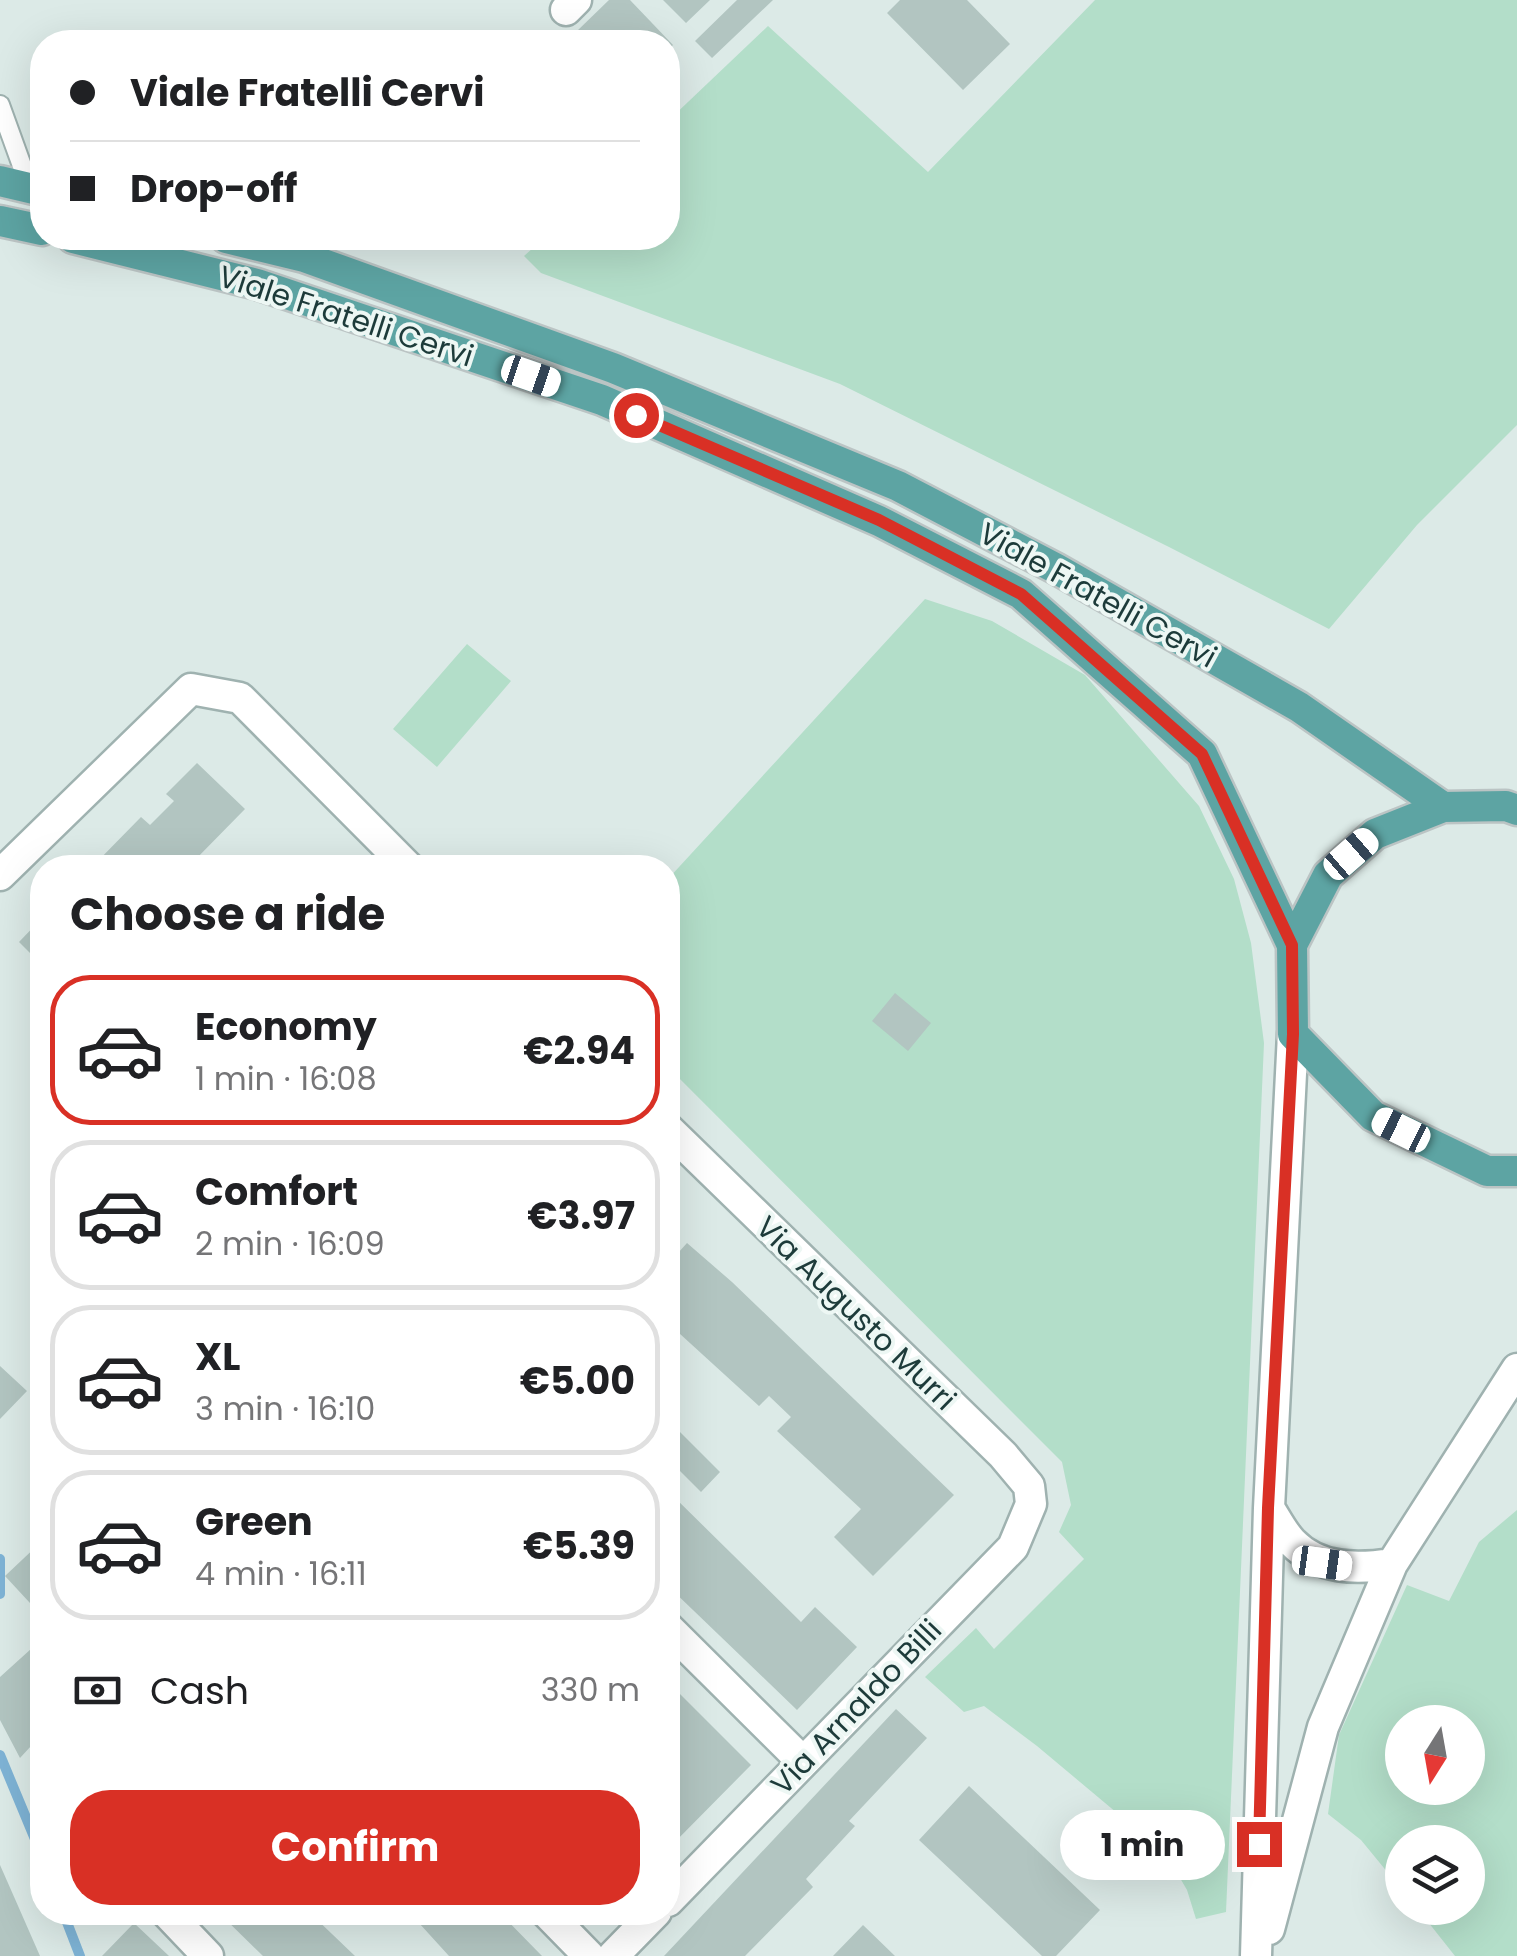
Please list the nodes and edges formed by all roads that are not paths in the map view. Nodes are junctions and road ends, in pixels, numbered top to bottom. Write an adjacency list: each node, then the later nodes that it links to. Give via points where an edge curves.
1 (0, 105): 2 (lane)
2 (30, 175)
3 (0, 182): 4 (main road)
4 (30, 188)
5 (0, 221): 6 (main road)
6 (30, 227)
7 (121, 250): 13 (main road, Viale Fratelli Cervi, via 257,284 602,400 879,520 1021,594 1202,754)
8 (273, 250): 10 (main road, Viale Fratelli Cervi, via 613,368 898,486 1299,707)
9 (1514, 801): 10 (main road, Viale Fratelli Cervi)
10 (1443, 806): 13 (main road, Viale Fratelli Cervi, via 1375,834 1328,875)
11 (396, 855): 12 (street, via 240,698 191,689)
12 (0, 875)
13 (1292, 945): 14 (main road, Viale Fratelli Cervi)
14 (1293, 1034): 16 (main road, via 1373,1116 1486,1171); 19 (street)
15 (680, 1153): 18 (street, Via Augusto Murri, via 1003,1455 1029,1486)
16 (1517, 1171)
17 (1517, 1369): 20 (street)
18 (1032, 1504): 22 (street, Via Arnaldo Billi, via 1013,1546)
19 (1268, 1508): 20 (street, via 1293,1544 1322,1563); 30 (street)
20 (1392, 1564): 30 (street, via 1324,1727)
21 (680, 1640): 22 (street)
22 (803, 1762): 23 (street, Via Arnaldo Billi)
23 (680, 1889)
24 (178, 1925): 27 (street)
25 (559, 1925): 28 (street)
26 (643, 1925): 29 (street)
27 (208, 1956)
28 (589, 1956)
29 (613, 1956)
30 (1259, 1956)

